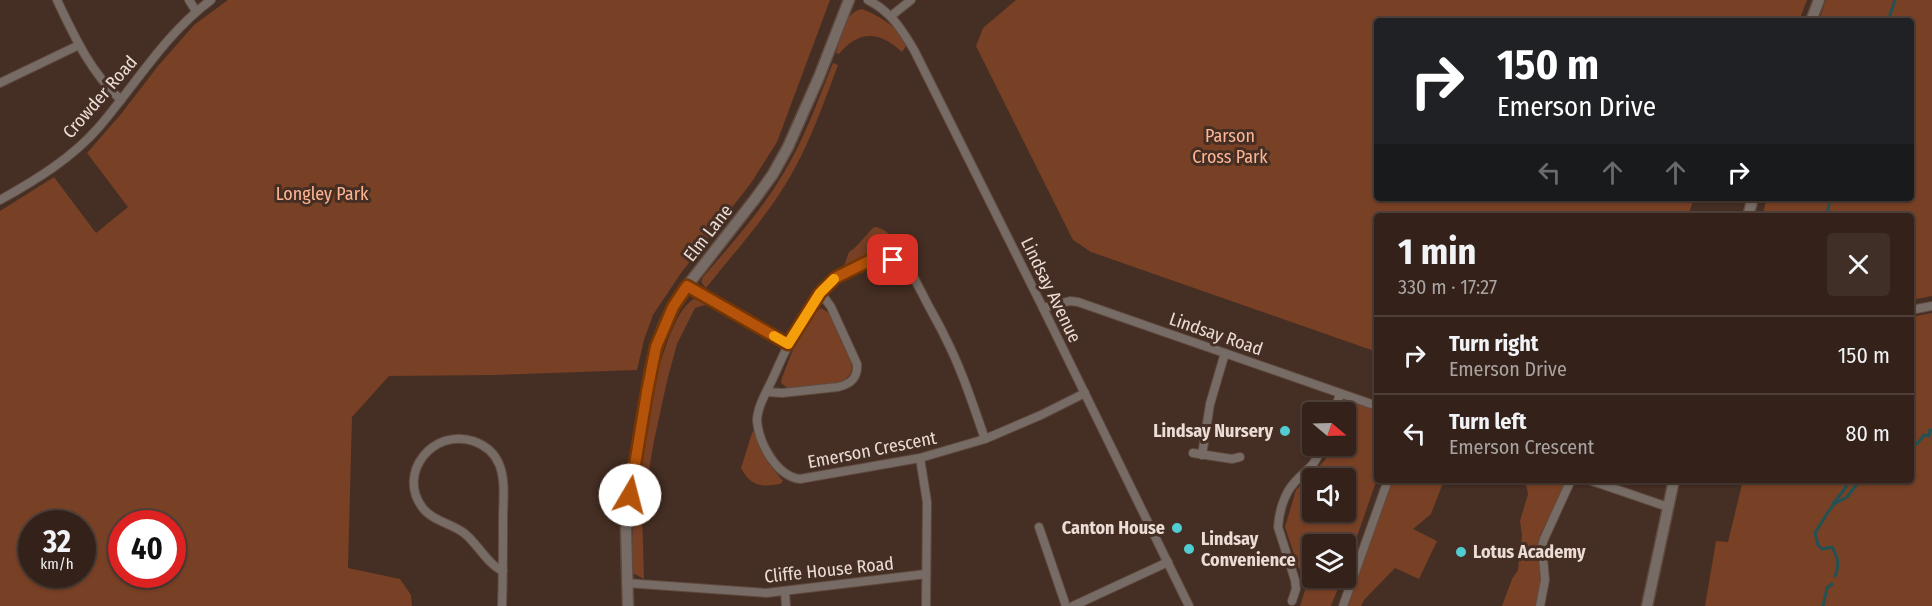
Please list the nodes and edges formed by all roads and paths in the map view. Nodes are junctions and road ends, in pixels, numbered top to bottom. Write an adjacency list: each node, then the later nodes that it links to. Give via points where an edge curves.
1 (57, 0): 11 (street)
2 (189, 0): 8 (street)
3 (211, 0): 8 (street, Crowder Road)
4 (849, 0): 15 (street, Elm Lane, via 778,165)
5 (868, 0): 9 (street, Lindsay Avenue)
6 (911, 0): 9 (street)
7 (1819, 0): 10 (street)
8 (196, 11): 13 (street, Crowder Road)
9 (891, 16): 18 (street, Lindsay Avenue, via 914,50)
10 (1812, 18)
11 (79, 45): 12 (street); 13 (street, via 94,71)
12 (0, 83)
13 (121, 100): 14 (street, Crowder Road, via 98,128 51,170)
14 (0, 200)
15 (687, 286): 20 (street); 40 (street, Elm Lane, via 663,327 650,372 626,529)
16 (820, 293): 20 (street, Emerson Crescent); 22 (street, via 831,307 857,364 855,377 838,387); 27 (street, Emerson Crescent, via 835,278 871,260 893,260 907,267 946,338)
17 (1932, 306): 19 (street)
18 (1043, 308): 21 (street, Lindsay Road, via 1078,302); 23 (street, Lindsay Avenue)
19 (1914, 309)
20 (788, 344): 22 (street, Emerson Crescent)
21 (1225, 352): 24 (street, Lindsay Road); 29 (street, via 1198,454)
22 (767, 392): 30 (street, Emerson Crescent, via 757,420 760,433 772,461 792,478)
23 (1085, 393): 27 (street, Emerson Crescent); 37 (street, Lindsay Avenue)
24 (1340, 394): 25 (street); 26 (street, Lindsay Road)
25 (1337, 402)
26 (1374, 405)
27 (985, 439): 30 (street, Emerson Crescent)
28 (1318, 456): 42 (street, via 1314,465 1288,490 1278,520 1295,580)
29 (1240, 457)
30 (920, 458): 39 (street, via 927,502)
31 (1387, 483): 50 (street)
32 (1570, 483): 51 (street, via 1542,547 1545,580)
33 (1598, 483): 35 (street)
34 (1673, 483): 35 (street)
35 (1668, 507): 52 (street)
36 (1039, 527): 47 (street)
37 (1168, 562): 48 (street); 49 (street, Lindsay Avenue)
38 (503, 571): 38 (street, via 503,482 498,462 487,448 470,440 459,437 438,442 429,449 414,477 421,505 428,514 463,532 492,565); 43 (street)
39 (926, 574): 41 (street, Cliffe House Road); 46 (street)
40 (627, 583): 41 (street, Cliffe House Road); 44 (street, Elm Lane)
41 (785, 591): 45 (street)
42 (1292, 602)
43 (502, 606)
44 (628, 606)
45 (786, 606)
46 (926, 606)
47 (1066, 606)
48 (1073, 606)
49 (1189, 606)
50 (1343, 606)
51 (1540, 606)
52 (1647, 606)

